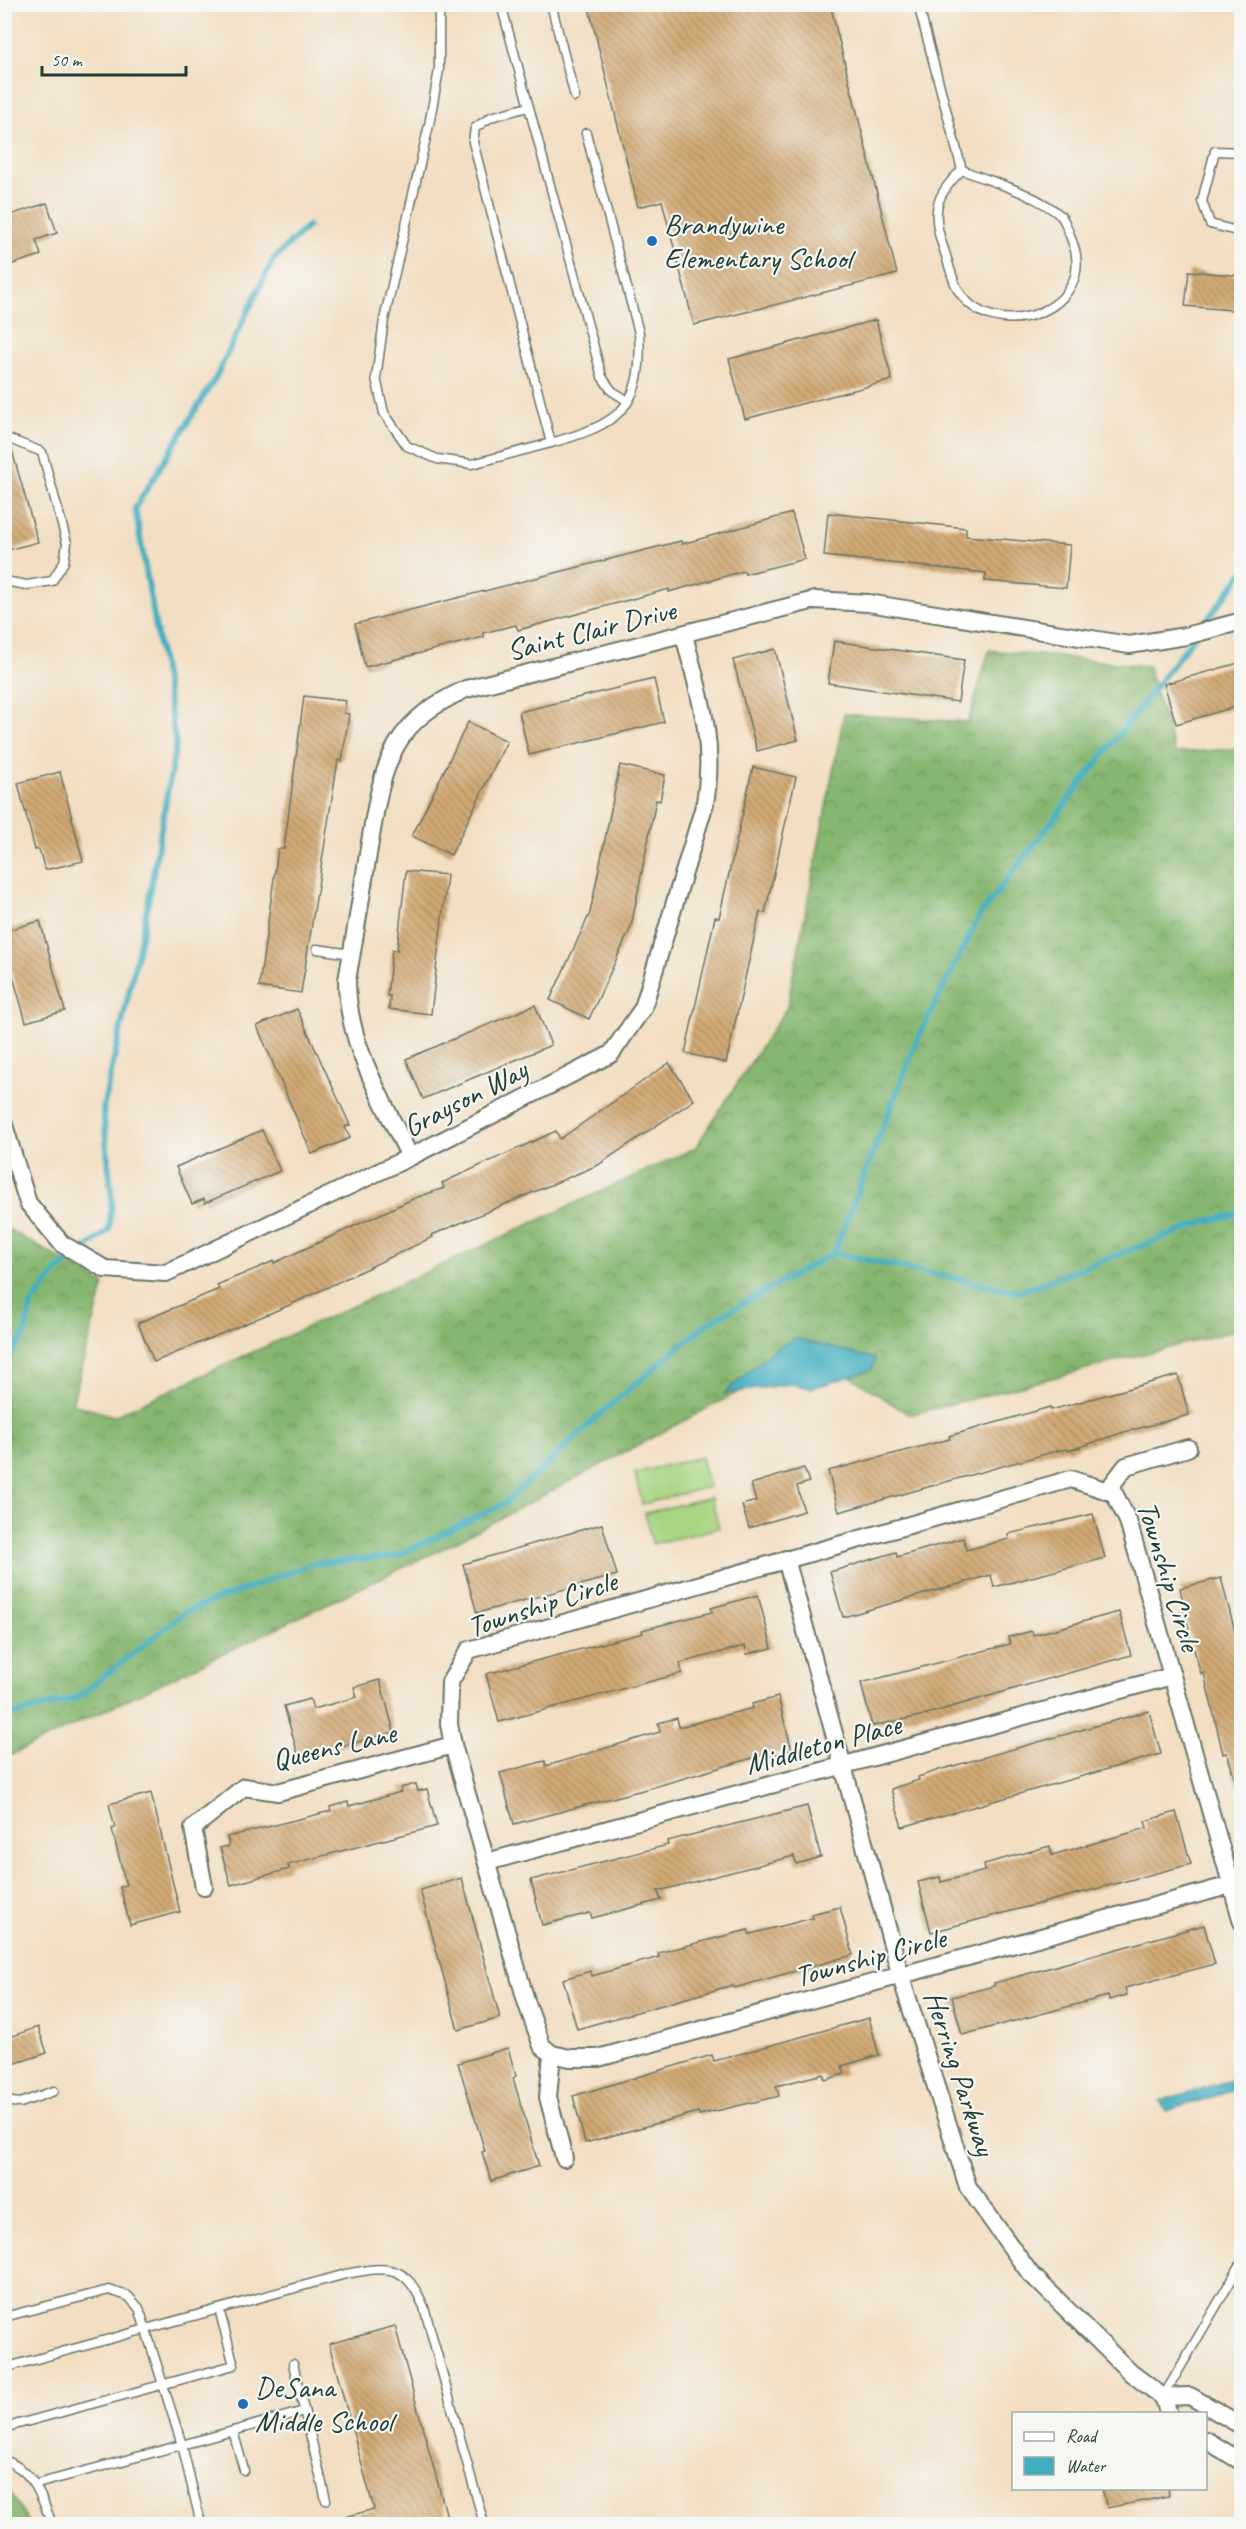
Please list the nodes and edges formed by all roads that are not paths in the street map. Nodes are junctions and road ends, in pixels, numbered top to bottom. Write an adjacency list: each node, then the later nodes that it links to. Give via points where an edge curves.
1 (439, 4): 13 (lane, via 439,70 384,320 376,378 384,413 407,446 437,459 472,464)
2 (501, 4): 6 (lane)
3 (551, 4): 5 (lane)
4 (918, 4): 9 (lane)
5 (575, 97)
6 (528, 107): 11 (lane, via 602,377 612,391); 13 (lane, via 491,117 475,128 473,142)
7 (586, 133): 11 (lane, via 639,333 638,383)
8 (1242, 152): 10 (lane, via 1215,151 1202,201 1210,224 1233,230)
9 (962, 171): 9 (lane, via 944,187 936,205 939,233 958,290 977,311 999,317 1020,318 1049,311 1066,293 1077,273 1074,247 1063,218 1042,203)
10 (1242, 224)
11 (628, 401): 13 (lane, via 612,421 594,431)
12 (4, 437): 14 (lane, via 42,452 67,543 64,562 52,581 27,585)
13 (551, 443)
14 (4, 581)
15 (1242, 621): 16 (street, Saint Clair Drive, via 1129,645 868,603 815,600)
16 (684, 635): 18 (street, Saint Clair Drive, via 466,689 445,699 410,726 396,746 380,788); 20 (street, Grayson Way, via 708,738 709,779 643,1008 611,1054)
17 (317, 949): 18 (lane)
18 (351, 954): 20 (street, Saint Clair Drive, via 347,980 351,1026)
19 (4, 1125): 20 (street, Grayson Way, via 28,1203 62,1244 105,1269 166,1273)
20 (410, 1157)
21 (1188, 1448): 22 (street, via 1126,1466)
22 (1107, 1491): 23 (street, Township Circle, via 1071,1479); 24 (street, Township Circle, via 1114,1493 1128,1521)
23 (786, 1559): 25 (street, Township Circle, via 469,1650 450,1682); 26 (street, Herring Parkway)
24 (1172, 1676): 26 (street, Middleton Place); 28 (street, Township Circle)
25 (453, 1745): 27 (street, Township Circle); 29 (street, Queens Lane, via 278,1792 244,1787 193,1828)
26 (843, 1767): 27 (street, Middleton Place); 31 (street, Herring Parkway)
27 (487, 1863): 32 (street, Township Circle, via 527,2004 542,2046)
28 (1231, 1885): 30 (street, Township Circle); 31 (street, Township Circle)
29 (204, 1887)
30 (1242, 1922)
31 (901, 1977): 32 (street, Township Circle, via 598,2058); 43 (street, Herring Parkway, via 968,2187 1029,2272 1131,2373)
32 (552, 2054): 35 (street, via 548,2097)
33 (54, 2091): 34 (lane, via 20,2103)
34 (4, 2101)
35 (564, 2158)
36 (1242, 2262): 43 (lane)
37 (219, 2309): 39 (lane); 42 (lane, via 234,2365); 58 (lane, via 346,2274 383,2267 399,2271 414,2285 424,2307)
38 (4, 2317): 39 (lane, via 109,2290 128,2296 139,2308)
39 (146, 2330): 41 (lane); 42 (lane)
40 (293, 2364): 44 (lane)
41 (4, 2368)
42 (162, 2384): 46 (lane); 50 (lane)
43 (1163, 2397): 45 (street); 47 (street, via 1190,2396)
44 (303, 2411): 48 (lane); 55 (lane)
45 (1168, 2412)
46 (4, 2425)
47 (1242, 2426)
48 (233, 2431): 50 (lane); 53 (lane)
49 (1207, 2441): 52 (street)
50 (182, 2445): 54 (lane); 57 (lane)
51 (4, 2460): 54 (lane, via 16,2464)
52 (1242, 2462)
53 (244, 2470)
54 (37, 2484): 56 (lane)
55 (326, 2500)
56 (52, 2524)
57 (201, 2524)
58 (484, 2524)

